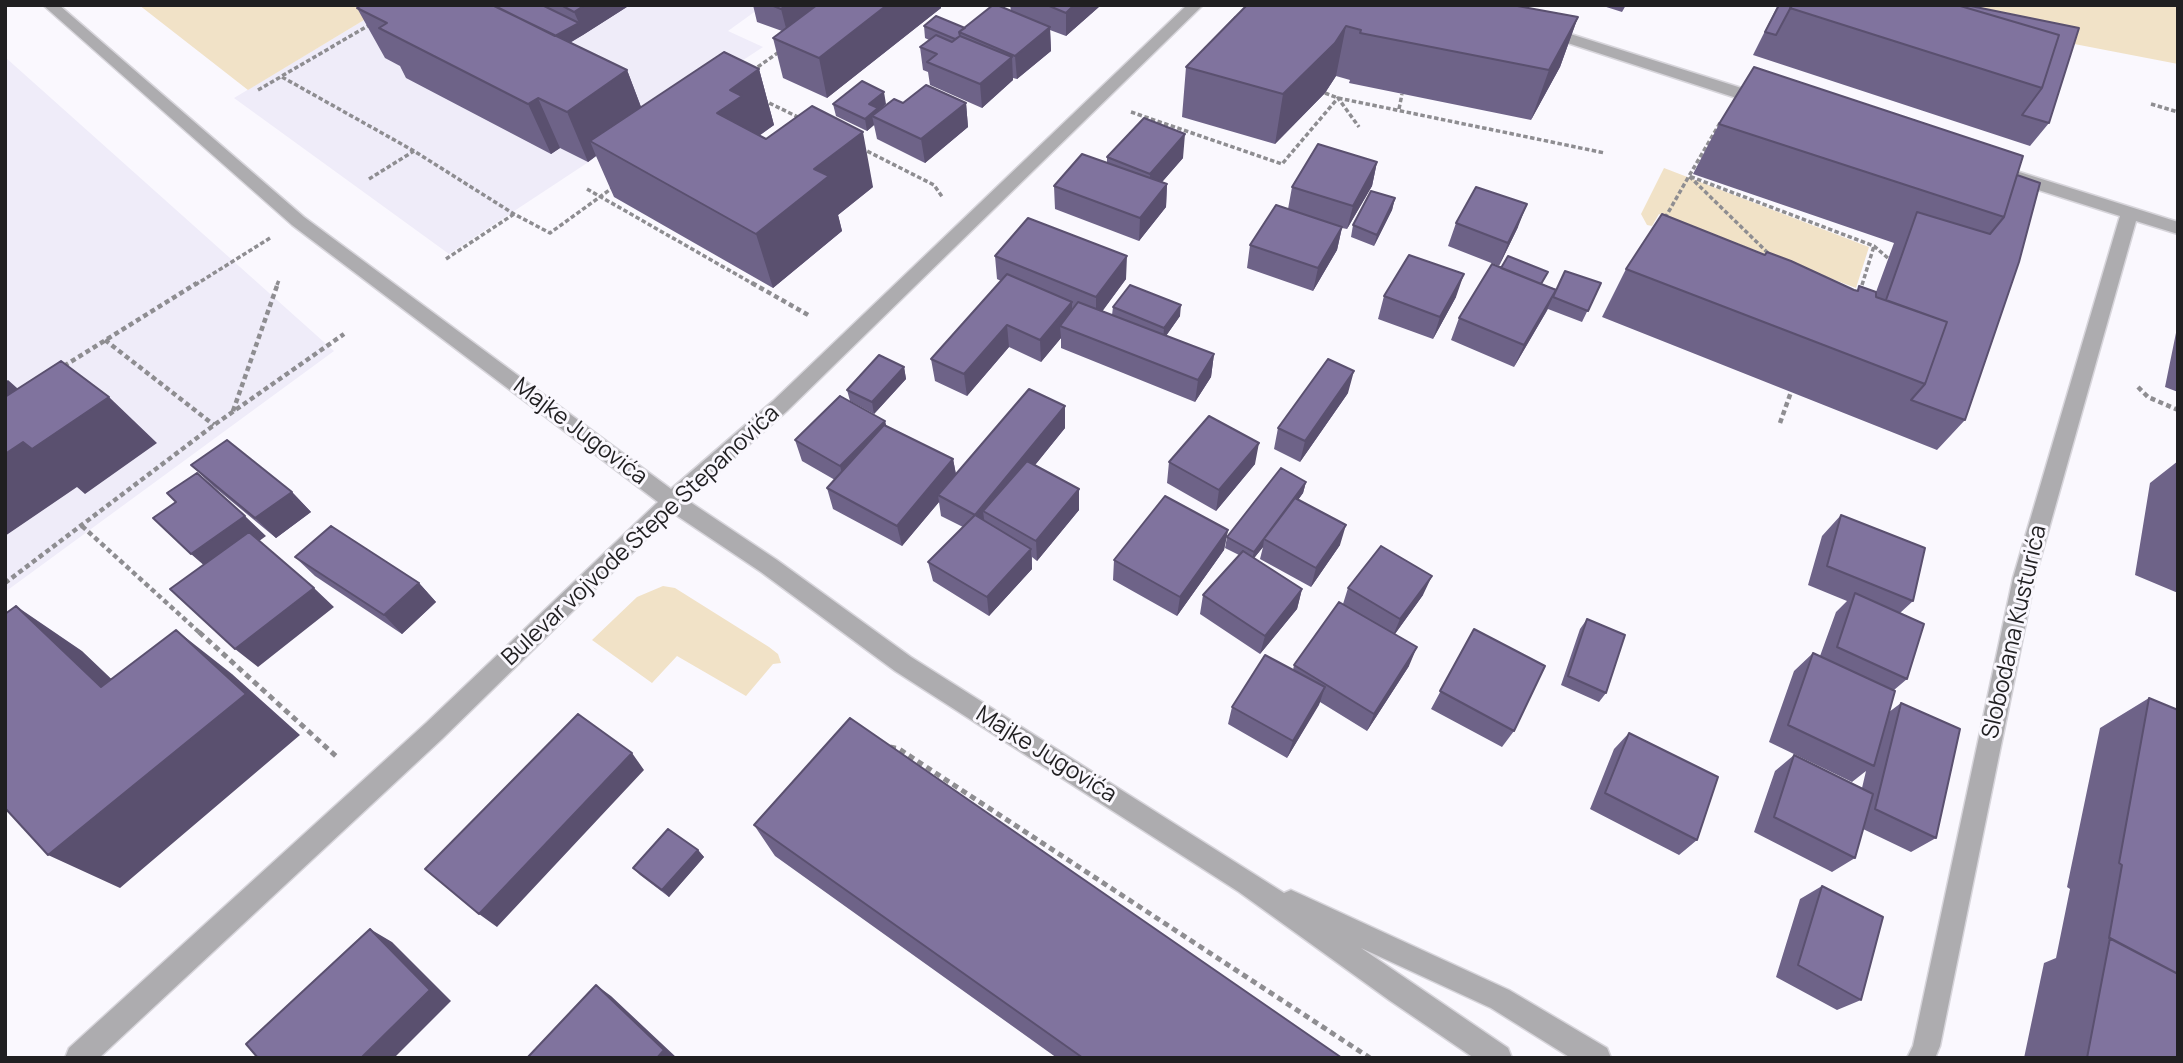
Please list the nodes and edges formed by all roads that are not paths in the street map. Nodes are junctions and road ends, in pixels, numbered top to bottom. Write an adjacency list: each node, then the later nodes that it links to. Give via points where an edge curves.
1 (50, 5): 8 (street, Majke Jugovića, via 298,221)
2 (1196, 5): 8 (street, Bulevar vojvode Stepe Stepanovića, via 807,382)
3 (1534, 27): 4 (street)
4 (1784, 107)
5 (1995, 171): 6 (street)
6 (2130, 212): 7 (street); 13 (street, Slobodana Kusturića, via 2024,578)
7 (2178, 228)
8 (672, 501): 9 (street, Majke Jugovića, via 904,664); 10 (street, Bulevar vojvode Stepe Stepanovića, via 434,731)
9 (1248, 883): 11 (street, Majke Jugovića); 12 (street, Majke Jugovića, via 1500,999)
10 (79, 1058)
11 (1498, 1058)
12 (1597, 1058)
13 (1921, 1058)

